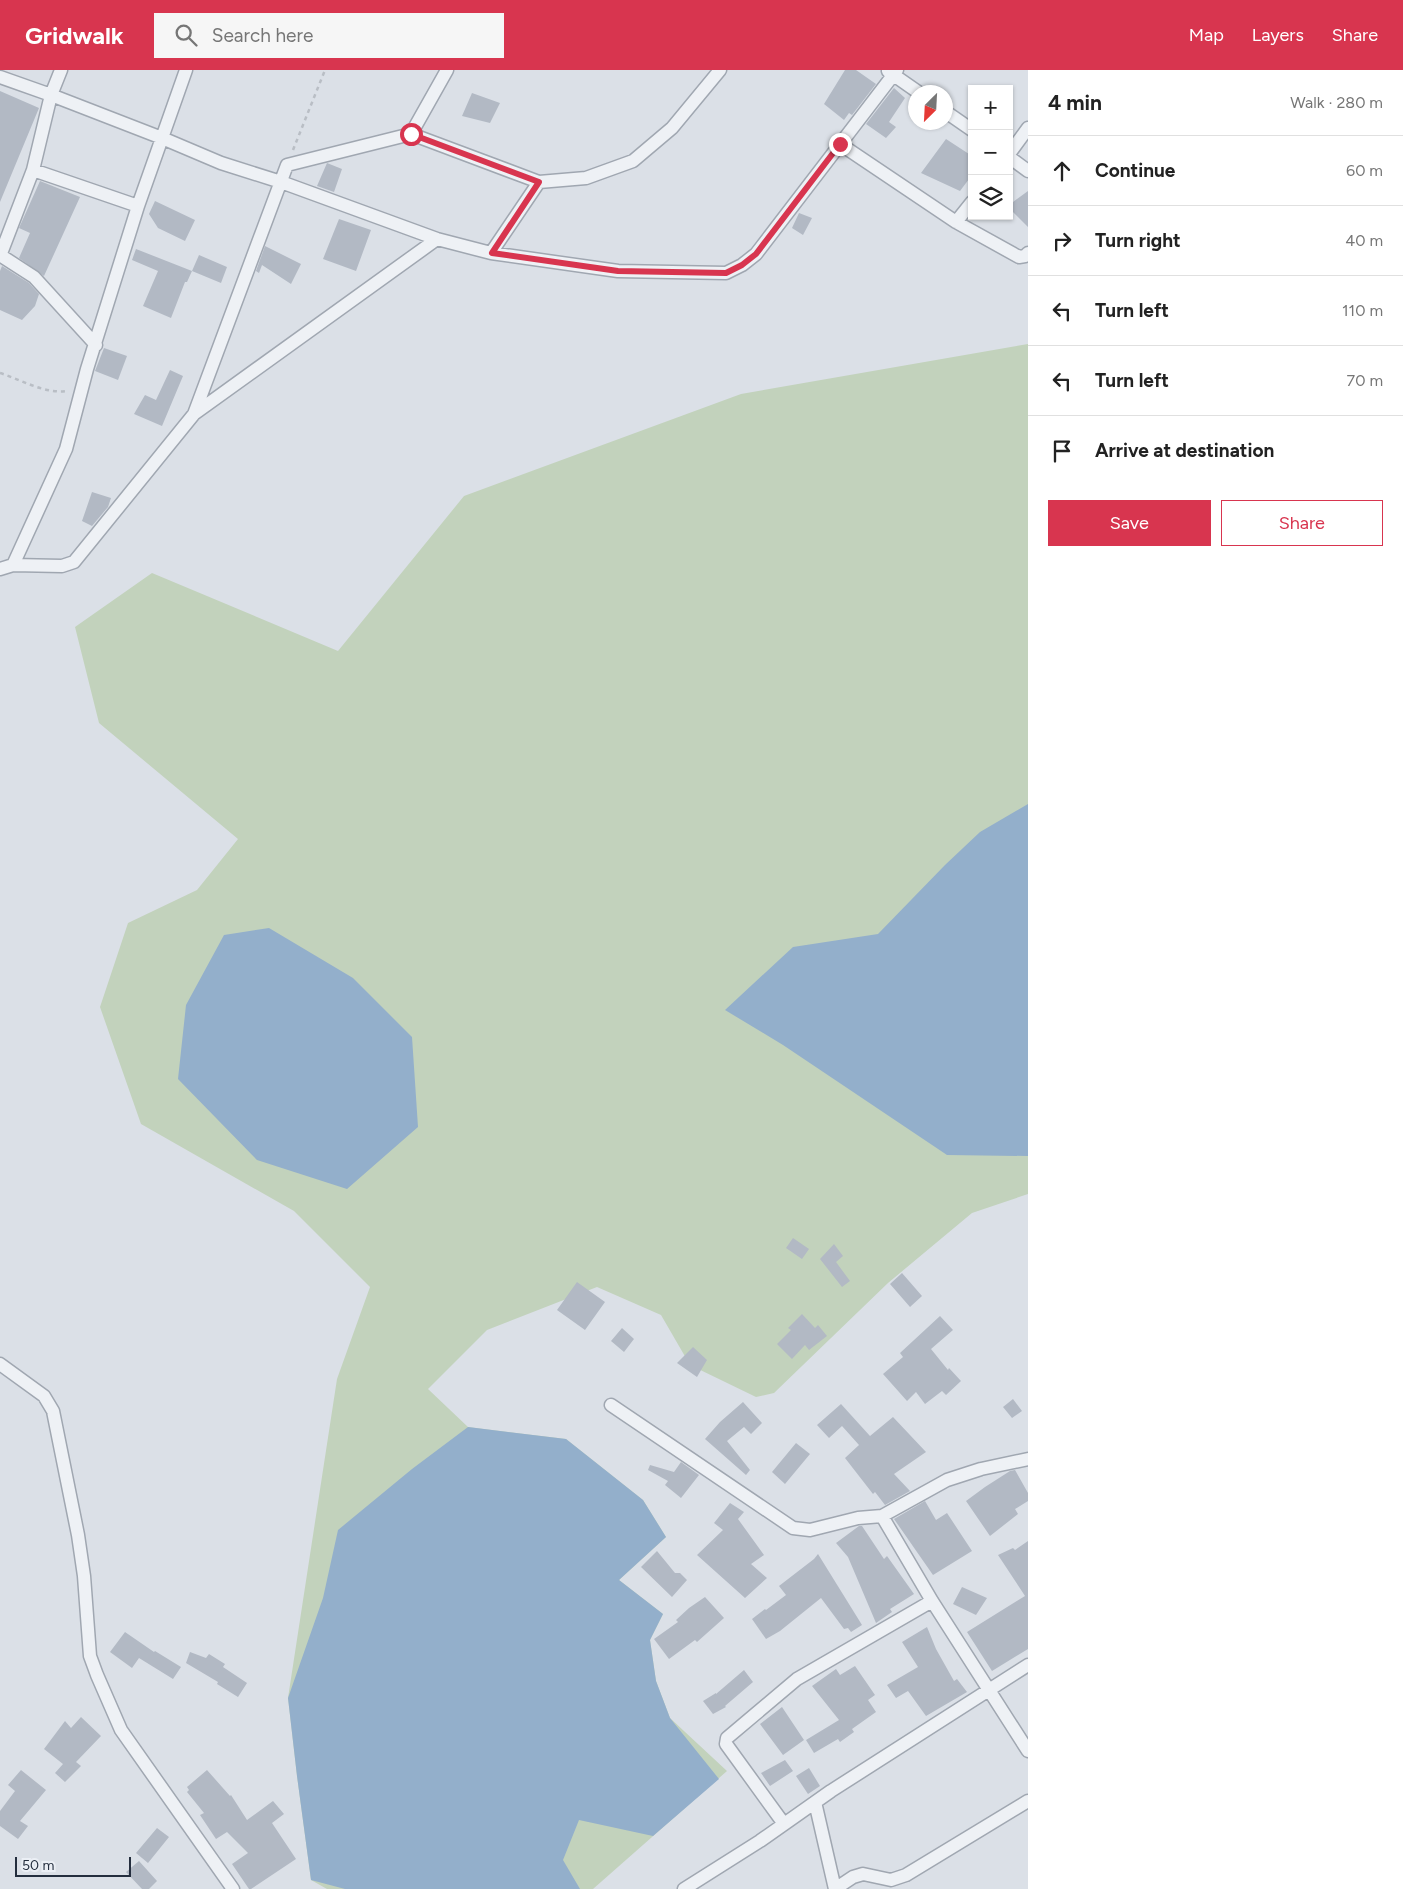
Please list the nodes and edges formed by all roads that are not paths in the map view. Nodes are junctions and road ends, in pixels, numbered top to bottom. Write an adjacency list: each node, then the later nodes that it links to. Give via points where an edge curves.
1 (61, 70): 8 (street)
2 (186, 70): 13 (street)
3 (447, 70): 12 (street)
4 (720, 70): 20 (street, via 672,128 633,161 586,178)
5 (892, 72): 7 (street); 14 (street)
6 (0, 77): 8 (street)
7 (909, 85)
8 (51, 95): 13 (street); 17 (street)
9 (953, 117): 10 (street)
10 (968, 127)
11 (1028, 128): 15 (street)
12 (411, 134): 19 (street, via 287,165); 20 (street)
13 (162, 138): 19 (street, via 221,163); 21 (street)
14 (840, 144): 23 (street); 25 (street, via 756,254 726,273 618,271)
15 (1013, 149)
16 (1013, 158): 18 (street)
17 (33, 170): 21 (street); 27 (street)
18 (1028, 171)
19 (281, 182): 24 (street); 29 (street)
20 (539, 182): 25 (street)
21 (138, 206): 28 (street)
22 (968, 207): 23 (street)
23 (956, 222): 26 (street, via 1019,257)
24 (437, 239): 25 (street); 29 (street)
25 (492, 253)
26 (1028, 253)
27 (0, 255): 28 (street, via 34,277)
28 (96, 345): 30 (street, via 66,449)
29 (194, 414): 30 (street, via 74,562 62,566)
30 (13, 565): 31 (street)
31 (0, 569)
32 (0, 1364): 43 (street, via 44,1396 52,1410 78,1535 90,1656 120,1730)
33 (611, 1405): 35 (street, via 793,1528 810,1530 858,1518)
34 (1028, 1459): 35 (street, via 947,1480)
35 (882, 1516): 36 (street)
36 (932, 1601): 38 (street); 42 (street, via 797,1679 727,1738 726,1744)
37 (1028, 1664): 38 (street)
38 (988, 1691): 39 (street); 41 (street)
39 (1028, 1751)
40 (1028, 1801): 45 (street, via 906,1875 891,1880 863,1874)
41 (815, 1802): 42 (street); 45 (street)
42 (784, 1824): 44 (street)
43 (233, 1889)
44 (684, 1889)
45 (835, 1889)

